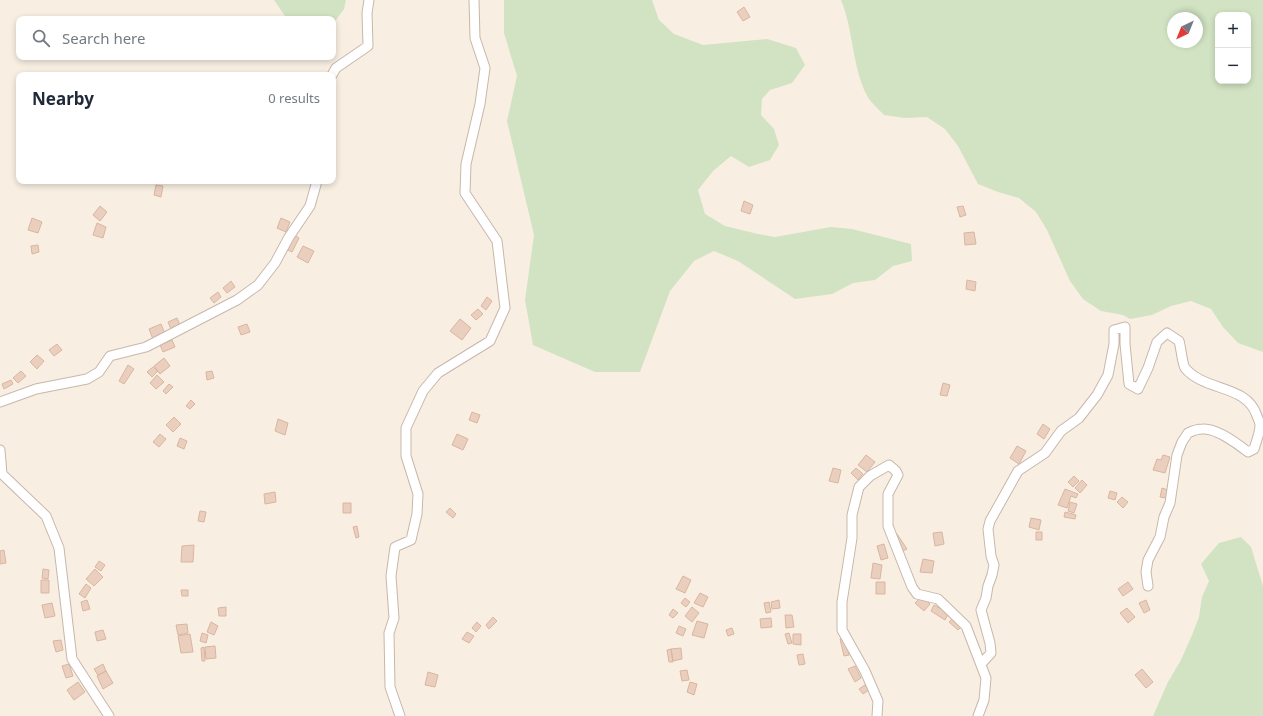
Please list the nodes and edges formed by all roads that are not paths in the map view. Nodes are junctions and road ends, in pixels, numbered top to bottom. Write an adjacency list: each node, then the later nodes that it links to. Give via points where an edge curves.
1 (369, 0): 3 (street, via 368,46)
2 (474, 0): 10 (street, via 475,38 485,68 480,104 466,164 465,193 497,241 505,308 490,341 438,373 423,391 406,428 406,456 418,494 417,514 411,540 396,548 391,576 394,618 390,633 390,687)
3 (334, 72)
4 (316, 184): 5 (street, via 310,206 275,263 258,285 237,300 146,347 110,356 99,372 88,379 36,389)
5 (0, 402)
6 (0, 450): 9 (street, via 2,474 46,516 59,548 72,660)
7 (1148, 586): 8 (street, via 1148,560 1160,537 1170,503 1177,455 1188,433 1204,428 1220,433 1248,452 1254,449 1260,424 1255,408 1246,398 1208,384 1193,375 1184,366 1179,341 1167,333 1157,342 1138,389 1129,384 1125,327 1114,330 1108,375 1097,395 1079,418 1061,432 1045,453 1018,471 990,521 988,529 994,565 981,610 991,653)
8 (981, 664): 11 (street, via 966,626 938,599 917,594 912,586 888,526 888,494 898,475 889,465 870,476 859,487 852,515 852,538 842,602 842,630 878,701); 12 (street, via 986,684)
9 (108, 716)
10 (400, 716)
11 (877, 716)
12 (978, 716)

